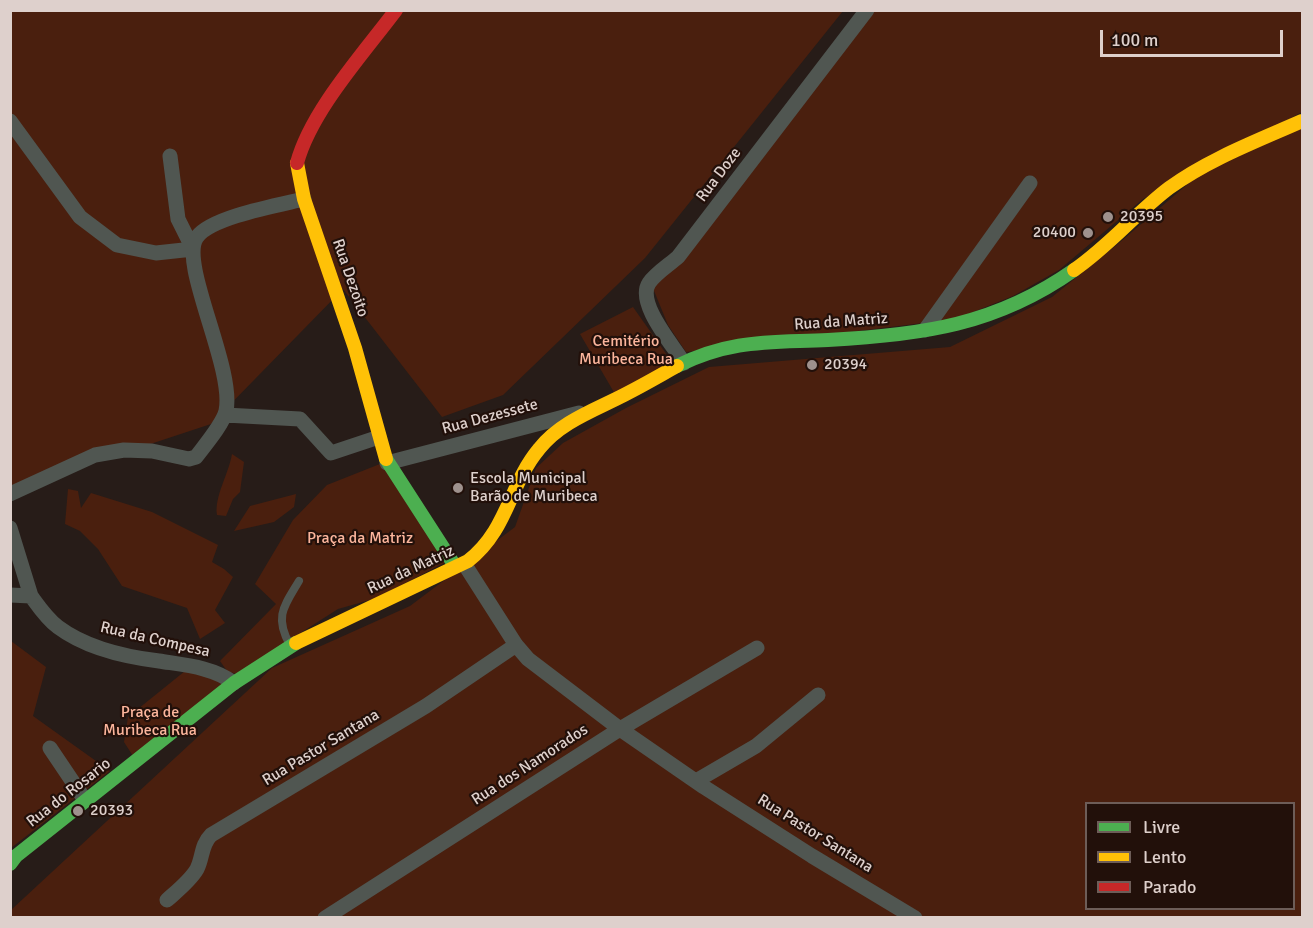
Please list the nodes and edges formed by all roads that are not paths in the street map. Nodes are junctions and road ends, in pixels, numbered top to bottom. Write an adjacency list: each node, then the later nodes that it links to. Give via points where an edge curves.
1 (396, 10): 7 (street, Rua Dezoito, via 306,136 297,162)
2 (867, 10): 10 (street, Rua Doze, via 678,257 650,281 646,301)
3 (10, 121): 8 (street, via 80,217 117,245 156,253)
4 (1302, 121): 9 (street, Rua da Matriz, via 1194,172 1140,211 1089,259 1016,304 968,323)
5 (170, 156): 8 (street, via 178,219)
6 (1030, 183): 9 (street)
7 (304, 200): 8 (street, via 254,210 204,230 196,237); 13 (street, Rua Dezoito, via 355,348)
8 (193, 249): 12 (street, via 200,292 227,380)
9 (925, 330): 10 (street, Rua da Matriz, via 864,339 734,345)
10 (684, 363): 11 (street, Rua da Matriz)
11 (602, 406): 14 (street, Rua Dezessete); 17 (street, Rua da Matriz, via 548,438 538,449 489,543)
12 (225, 415): 13 (street, via 300,419 331,453); 15 (street, via 193,459 152,451 94,455)
13 (379, 437): 14 (street, Rua Dezoito)
14 (387, 463): 17 (street, Rua Dezoito)
15 (10, 494)
16 (10, 528): 20 (street, Rua da Compesa)
17 (460, 566): 21 (street, Rua Pastor Santana); 22 (street, Rua da Matriz)
18 (299, 580): 22 (lane, via 280,618)
19 (10, 595): 20 (street)
20 (31, 596): 24 (street, Rua da Compesa, via 49,620 76,638 111,651 194,666)
21 (516, 645): 26 (street, Rua Pastor Santana); 31 (street, Rua Pastor Santana, via 426,706 212,835 203,845 193,875)
22 (291, 646): 24 (street, Rua da Matriz)
23 (757, 648): 26 (street, Rua dos Namorados)
24 (234, 683): 29 (street, Rua do Rosario)
25 (818, 695): 28 (street, via 756,746)
26 (620, 729): 28 (street, Rua Pastor Santana); 32 (street, Rua dos Namorados)
27 (50, 748): 29 (street)
28 (696, 781): 33 (street, Rua Pastor Santana)
29 (85, 800): 30 (street, Rua do Rosario)
30 (10, 864)
31 (167, 900)
32 (325, 918)
33 (915, 918)

